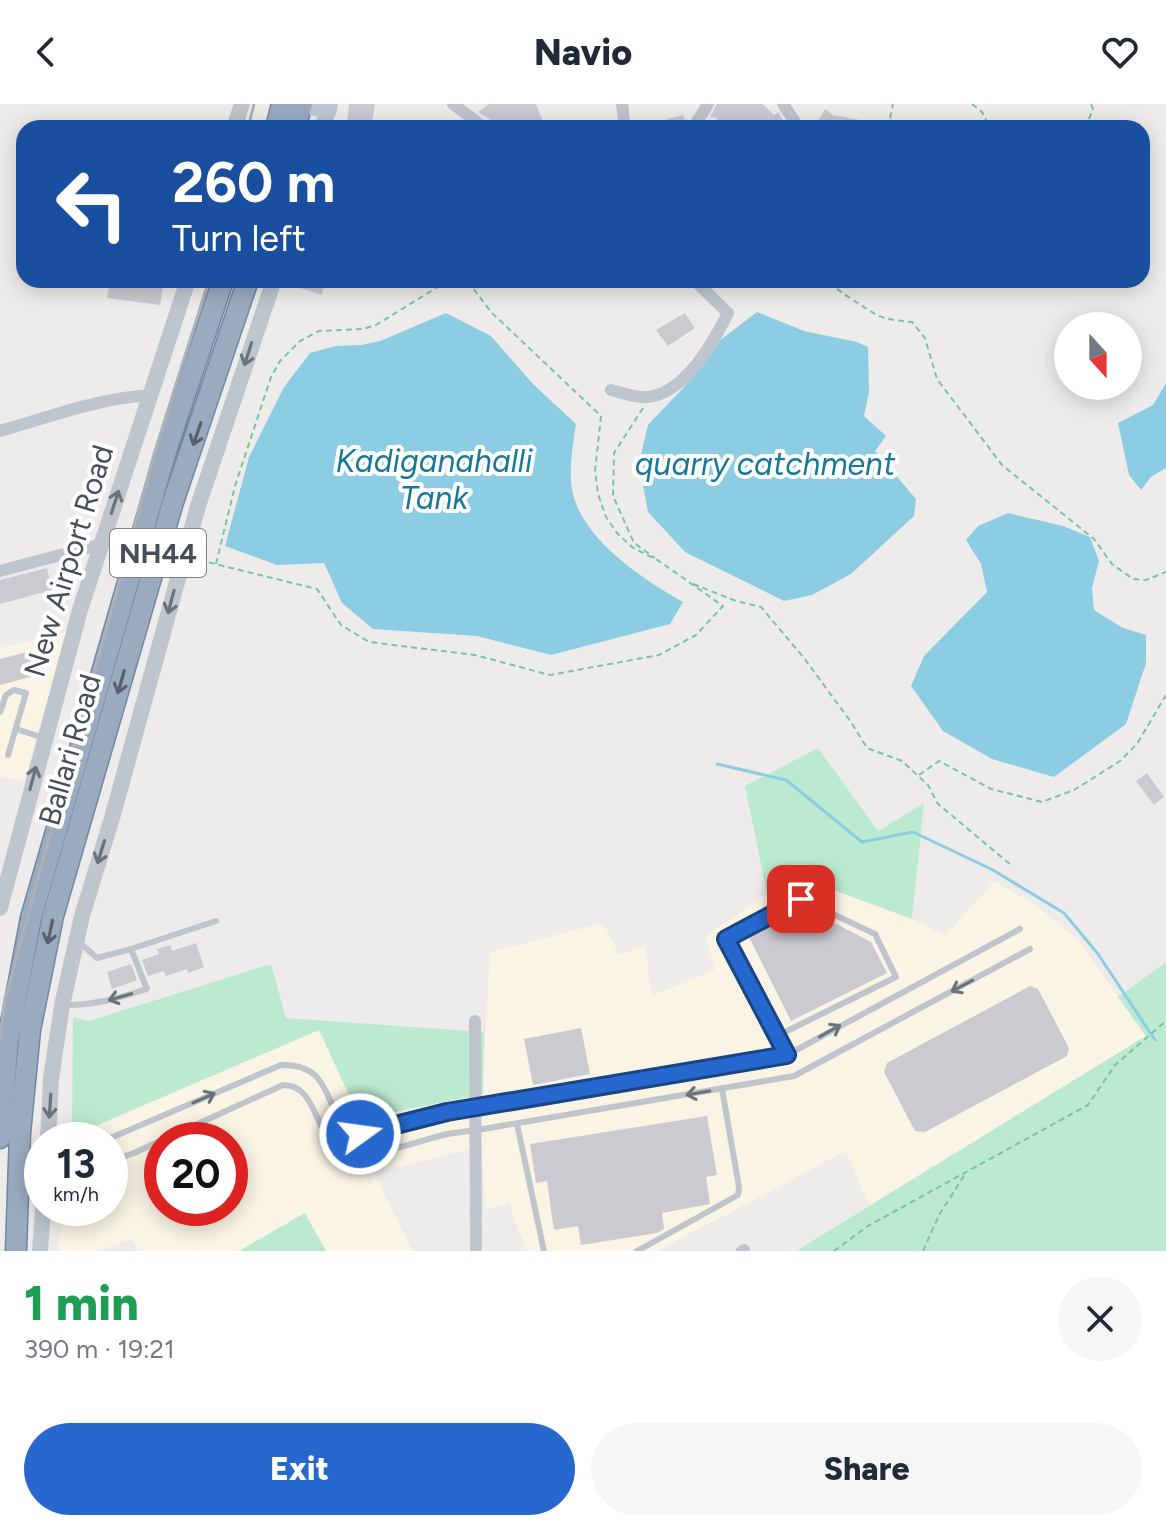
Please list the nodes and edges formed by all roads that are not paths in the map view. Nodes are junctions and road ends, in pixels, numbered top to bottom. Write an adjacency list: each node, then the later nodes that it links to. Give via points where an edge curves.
1 (303, 104): 3 (main road)
2 (453, 104): 4 (street)
3 (326, 116)
4 (474, 120)
5 (185, 288): 11 (street, New Airport Road)
6 (220, 288): 34 (highway, Ballari Road / NH44, via 166,451 31,918 8,1039)
7 (245, 288): 37 (highway, Ballari Road / NH44, one-way to 37, via 173,502 53,916 30,1030)
8 (271, 288): 23 (street, one-way to 23, via 198,506)
9 (702, 288): 10 (street, via 728,313 682,381 669,392 650,397)
10 (611, 390)
11 (151, 395): 12 (street, via 100,402); 13 (street, New Airport Road, one-way to 11)
12 (0, 431)
13 (102, 544): 14 (street); 17 (street, New Airport Road)
14 (0, 571)
15 (0, 712): 16 (lane, via 6,695 24,690)
16 (16, 729): 17 (lane); 18 (lane)
17 (44, 738): 19 (street, New Airport Road, one-way to 17)
18 (8, 755)
19 (5, 863): 20 (street, New Airport Road)
20 (0, 908)
21 (216, 921): 24 (lane)
22 (1020, 929): 29 (lane, one-way to 22)
23 (77, 940): 24 (lane, via 97,958); 26 (street)
24 (131, 949): 26 (lane, one-way to 26, via 147,989 115,1000)
25 (1030, 949): 30 (lane, one-way to 30, via 794,1076)
26 (62, 1005): 31 (street, one-way to 31)
27 (475, 1021): 39 (street)
28 (777, 1036): 28 (lane, via 726,939 801,899 875,934 896,977); 29 (lane)
29 (787, 1055): 33 (lane, one-way to 29, bridge, via 281,1065 316,1075 342,1124 360,1134 447,1112)
30 (722, 1089): 32 (lane, one-way to 32); 41 (lane, via 738,1195)
31 (49, 1122)
32 (517, 1124): 35 (lane, bridge, via 361,1155 334,1145 302,1091 283,1085); 40 (lane)
33 (128, 1131)
34 (0, 1138)
35 (128, 1155)
36 (42, 1226): 38 (street)
37 (16, 1251)
38 (40, 1251)
39 (476, 1251)
40 (544, 1251)
41 (637, 1251)

